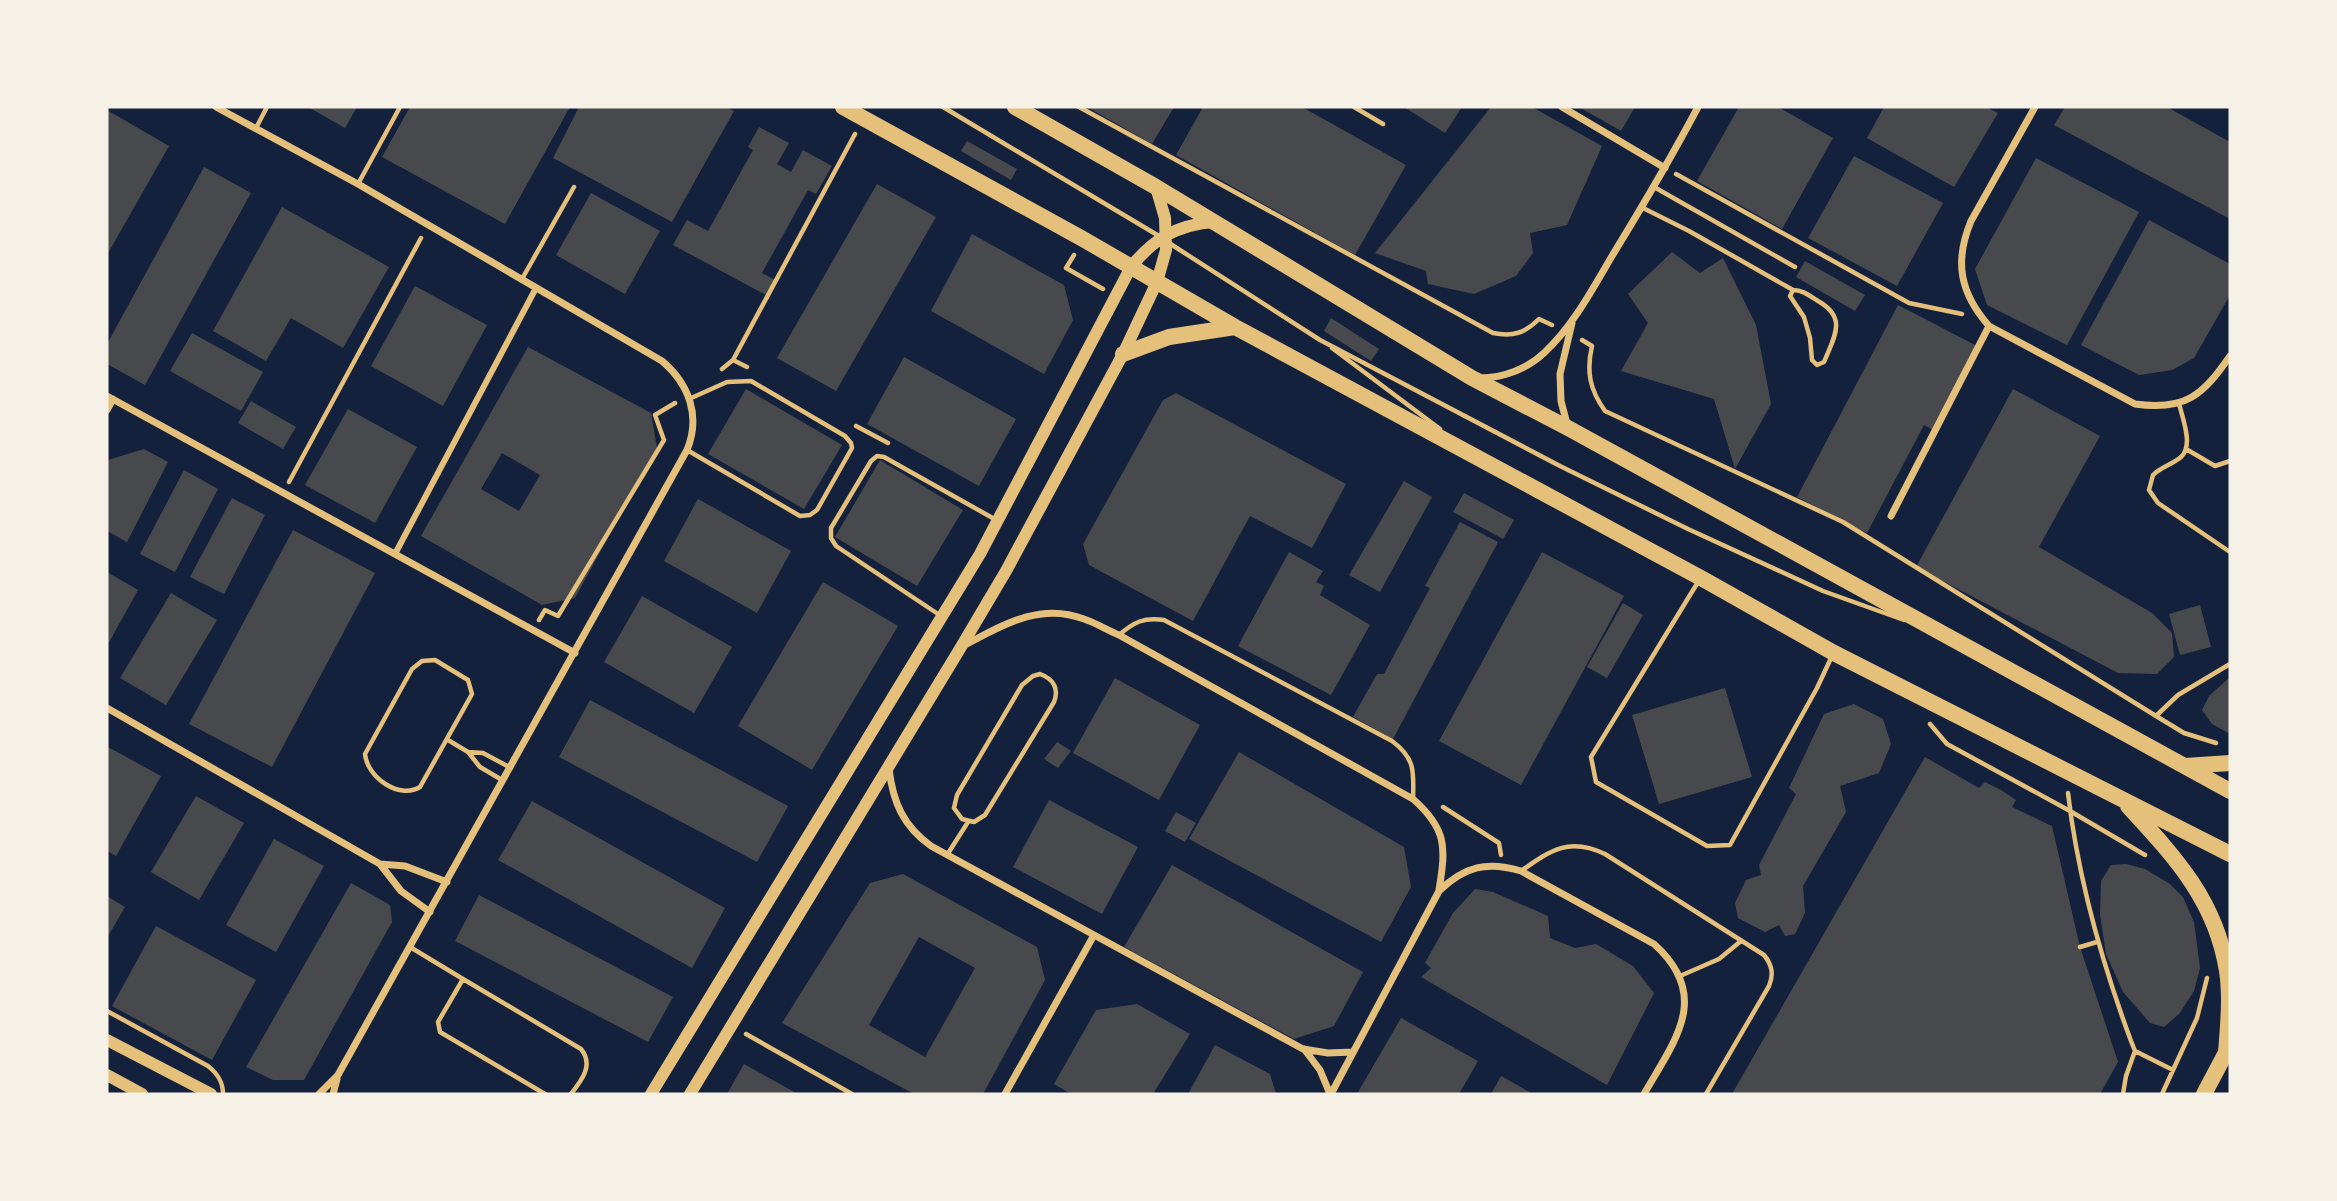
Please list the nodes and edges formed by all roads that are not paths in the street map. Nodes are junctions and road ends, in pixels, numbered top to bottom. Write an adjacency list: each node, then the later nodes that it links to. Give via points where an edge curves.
1 (216, 107): 12 (street)
2 (267, 107): 12 (lane)
3 (400, 107): 14 (lane)
4 (843, 107): 21 (main road)
5 (943, 107): 20 (lane)
6 (1015, 107): 16 (main road)
7 (1354, 107): 11 (lane)
8 (1562, 107): 13 (street)
9 (1698, 107): 13 (street)
10 (2035, 107): 28 (street, via 1965,237 1961,270 1971,302)
11 (1383, 124)
12 (256, 128): 14 (street)
13 (1665, 168): 17 (street)
14 (358, 184): 23 (street)
15 (574, 187): 23 (lane)
16 (1156, 187): 19 (main road); 20 (street)
17 (1654, 187): 18 (street); 22 (lane)
18 (1641, 207): 26 (lane); 27 (street)
19 (1213, 222): 20 (street, via 1181,227); 33 (main road)
20 (1165, 237): 21 (street); 24 (street); 30 (lane)
21 (1131, 267): 24 (main road); 44 (street)
22 (1795, 267)
23 (522, 279): 25 (street)
24 (1157, 282): 29 (main road); 31 (street)
25 (536, 288): 35 (street, via 662,361 683,382); 46 (street)
26 (1793, 290): 26 (lane, via 1790,296 1808,327 1812,360 1821,364 1836,330 1835,316 1825,305)
27 (1572, 322): 33 (street, via 1545,352 1519,370); 38 (street, via 1560,373)
28 (1989, 326): 36 (street, via 2135,404); 43 (street)
29 (1235, 327): 31 (main road, via 1169,337); 41 (main road)
30 (1320, 340): 41 (lane); 49 (lane, via 1688,529 1823,591)
31 (1123, 354): 51 (street)
32 (2230, 356): 36 (street, via 2198,394)
33 (1472, 378): 38 (main road)
34 (110, 397): 37 (street); 46 (street)
35 (689, 399): 40 (street, via 694,427); 40 (lane, via 727,382 751,381 845,436 852,449 817,510 805,516)
36 (2179, 403): 39 (lane)
37 (107, 410)
38 (1568, 428): 49 (main road)
39 (2186, 449): 42 (lane, via 2215,466); 45 (lane, via 2153,475 2149,490 2158,503)
40 (687, 450): 52 (street)
41 (1479, 459): 47 (main road)
42 (2230, 461)
43 (1891, 516)
44 (998, 521): 48 (street); 48 (lane, via 877,456 831,528 836,546)
45 (2230, 552)
46 (395, 554): 52 (street)
47 (1701, 578): 53 (main road); 53 (lane, via 1591,757 1596,782 1707,846 1730,845)
48 (942, 617): 94 (street)
49 (1940, 634): 58 (main road)
50 (1119, 635): 51 (street, via 1083,618 1036,614); 63 (street); 63 (lane, via 1142,620 1164,620 1392,741 1409,757 1413,768)
51 (961, 647): 60 (street)
52 (575, 653): 59 (street)
53 (1834, 653): 64 (main road)
54 (107, 708): 68 (street)
55 (448, 740): 55 (lane, via 420,787 408,792 374,775 366,762 368,747 412,669 422,661 435,660 472,687 470,701); 56 (lane)
56 (468, 752): 59 (lane, via 483,753); 61 (lane, via 480,767)
57 (2230, 763): 58 (main road)
58 (2185, 766): 62 (main road)
59 (511, 768): 61 (street)
60 (889, 768): 67 (street, via 894,800 904,820 919,837); 95 (street)
61 (504, 781): 70 (street)
62 (2230, 791)
63 (1413, 799): 71 (street, via 1430,813 1439,830 1444,849)
64 (2122, 799): 66 (main road); 81 (main road, via 2179,862 2198,890 2222,944 2228,973)
65 (968, 822): 65 (lane, via 985,815 1054,702 1056,688 1047,677 1040,674 1027,679 957,795 954,808); 67 (lane)
66 (2230, 854)
67 (947, 855): 73 (street)
68 (380, 864): 70 (street, via 405,866); 72 (street, via 401,891)
69 (1521, 871): 71 (street, via 1502,866 1468,870); 74 (lane, via 1560,847 1591,847); 76 (street, via 1654,944 1670,958)
70 (447, 882): 72 (street)
71 (1439, 891): 82 (street)
72 (430, 912): 75 (street)
73 (1094, 935): 80 (street); 96 (street)
74 (1741, 941): 76 (lane, via 1707,966); 99 (lane, via 1768,960 1771,980)
75 (410, 947): 77 (lane); 84 (street)
76 (1680, 976): 98 (street, via 1685,992 1682,1026)
77 (463, 979): 92 (lane, via 438,1022 440,1032); 93 (lane, via 581,1049 587,1067)
78 (107, 1011): 89 (lane, via 208,1066 221,1081)
79 (107, 1040): 88 (street)
80 (1303, 1049): 82 (street); 97 (street)
81 (2228, 1049): 100 (main road)
82 (1353, 1052): 97 (street)
83 (107, 1075): 86 (street)
84 (338, 1075): 90 (street); 91 (street)
85 (107, 1083): 86 (street)
86 (122, 1083): 87 (street)
87 (142, 1094)
88 (211, 1094)
89 (223, 1094)
90 (319, 1094)
91 (333, 1094)
92 (545, 1094)
93 (571, 1094)
94 (651, 1094)
95 (690, 1094)
96 (1005, 1094)
97 (1331, 1094)
98 (1644, 1094)
99 (1706, 1094)
100 (2204, 1094)

